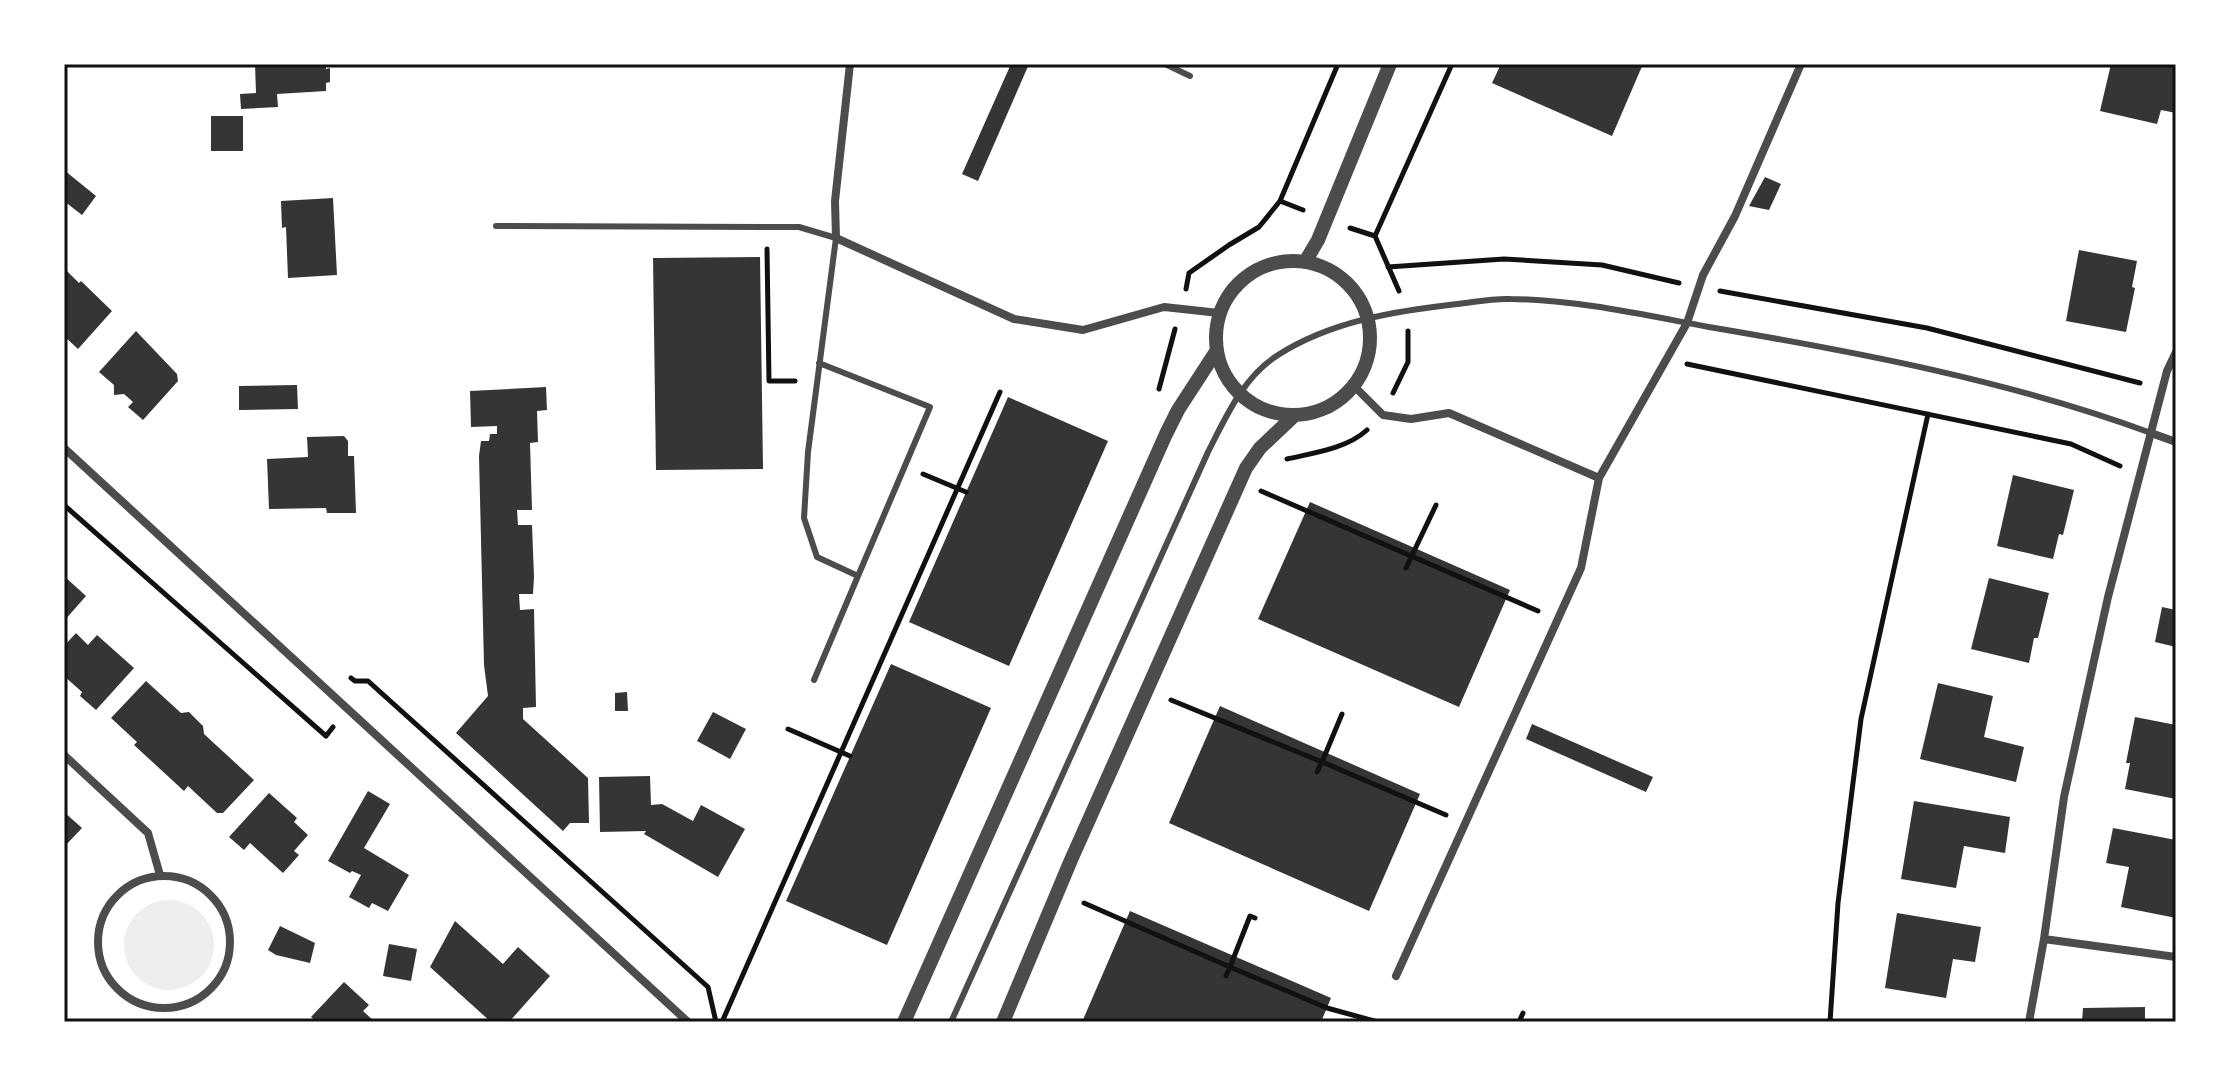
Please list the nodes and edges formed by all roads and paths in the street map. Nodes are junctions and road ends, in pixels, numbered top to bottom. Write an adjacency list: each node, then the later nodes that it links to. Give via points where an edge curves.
1 (850, 64): 13 (street)
2 (1165, 64): 7 (lane)
3 (1338, 64): 8 (path)
4 (1390, 64): 9 (street)
5 (1452, 64): 12 (path)
6 (1801, 64): 15 (street)
7 (1190, 76)
8 (1280, 201): 9 (path); 16 (path, via 1259,227 1189,273)
9 (1326, 220): 12 (path); 14 (street)
10 (496, 226): 11 (lane)
11 (767, 228): 13 (lane, via 799,227); 24 (path, via 766,381)
12 (1375, 236): 15 (path, via 1388,267 1504,259 1602,265)
13 (836, 238): 16 (street, via 1014,319 1083,330 1164,307); 23 (lane)
14 (1305, 262): 17 (street, via 1284,261 1244,278); 18 (street, via 1337,275 1350,287)
15 (1699, 287): 19 (street); 26 (path, via 1927,328)
16 (1181, 308): 17 (street); 29 (path)
17 (1219, 313): 20 (street)
18 (1366, 318): 19 (lane, via 1510,298 1614,308); 25 (street, via 1366,360); 28 (lane, via 1275,356)
19 (1687, 323): 22 (street); 32 (lane, via 1873,356 2078,408)
20 (1217, 350): 28 (street); 71 (street, via 1172,422)
21 (2176, 352): 26 (street)
22 (1667, 360): 30 (path); 37 (street)
23 (819, 363): 24 (lane); 35 (lane, via 930,407)
24 (816, 381): 45 (lane, via 804,518 817,557)
25 (1353, 385): 31 (street, via 1327,406); 37 (street, via 1383,415 1411,419 1449,413)
26 (2163, 388): 32 (street)
27 (1000, 392): 38 (path)
28 (1238, 393): 31 (street, via 1274,413); 72 (lane)
29 (1157, 396)
30 (1928, 414): 36 (path, via 2071,444); 76 (path, via 1861,719 1838,903)
31 (1295, 415): 73 (street, via 1246,468)
32 (2151, 433): 33 (street); 36 (street)
33 (2176, 442)
34 (64, 448): 51 (street)
35 (905, 466): 38 (path); 45 (lane)
36 (2140, 474): 63 (street, via 2064,797)
37 (1599, 478): 46 (street, via 1581,568)
38 (957, 488): 40 (path); 54 (path)
39 (1260, 490): 43 (path)
40 (966, 492)
41 (64, 505): 51 (path, via 326,736)
42 (1436, 505): 43 (path)
43 (1410, 557): 44 (path); 46 (path)
44 (1406, 568)
45 (858, 576): 48 (lane)
46 (1558, 619): 59 (street)
47 (343, 670): 49 (path, via 355,681)
48 (814, 680)
49 (368, 681): 51 (path); 70 (path, via 708,987)
50 (1170, 700): 57 (path)
51 (347, 708): 69 (street)
52 (1342, 714): 57 (path)
53 (788, 729): 54 (path)
54 (841, 752): 56 (path); 70 (path)
55 (64, 755): 60 (street, via 148,833)
56 (850, 756)
57 (1322, 762): 58 (path); 59 (path)
58 (1317, 772)
59 (1465, 824): 67 (street)
60 (160, 875): 60 (street, via 138,880 118,893 104,912 99,958 108,979 125,996 168,1009 191,1004 211,991 231,949 220,905 204,888 183,877)
61 (1084, 903): 65 (path)
62 (1255, 918): 65 (path, via 1250,916)
63 (2044, 939): 64 (street); 77 (street)
64 (2176, 957)
65 (1230, 967): 66 (path); 74 (path, via 1327,1008)
66 (1226, 976)
67 (1396, 976)
68 (1523, 1013): 75 (path)
69 (688, 1022)
70 (719, 1022)
71 (904, 1022)
72 (951, 1022)
73 (1003, 1022)
74 (1378, 1022)
75 (1519, 1022)
76 (1830, 1022)
77 (2029, 1022)

